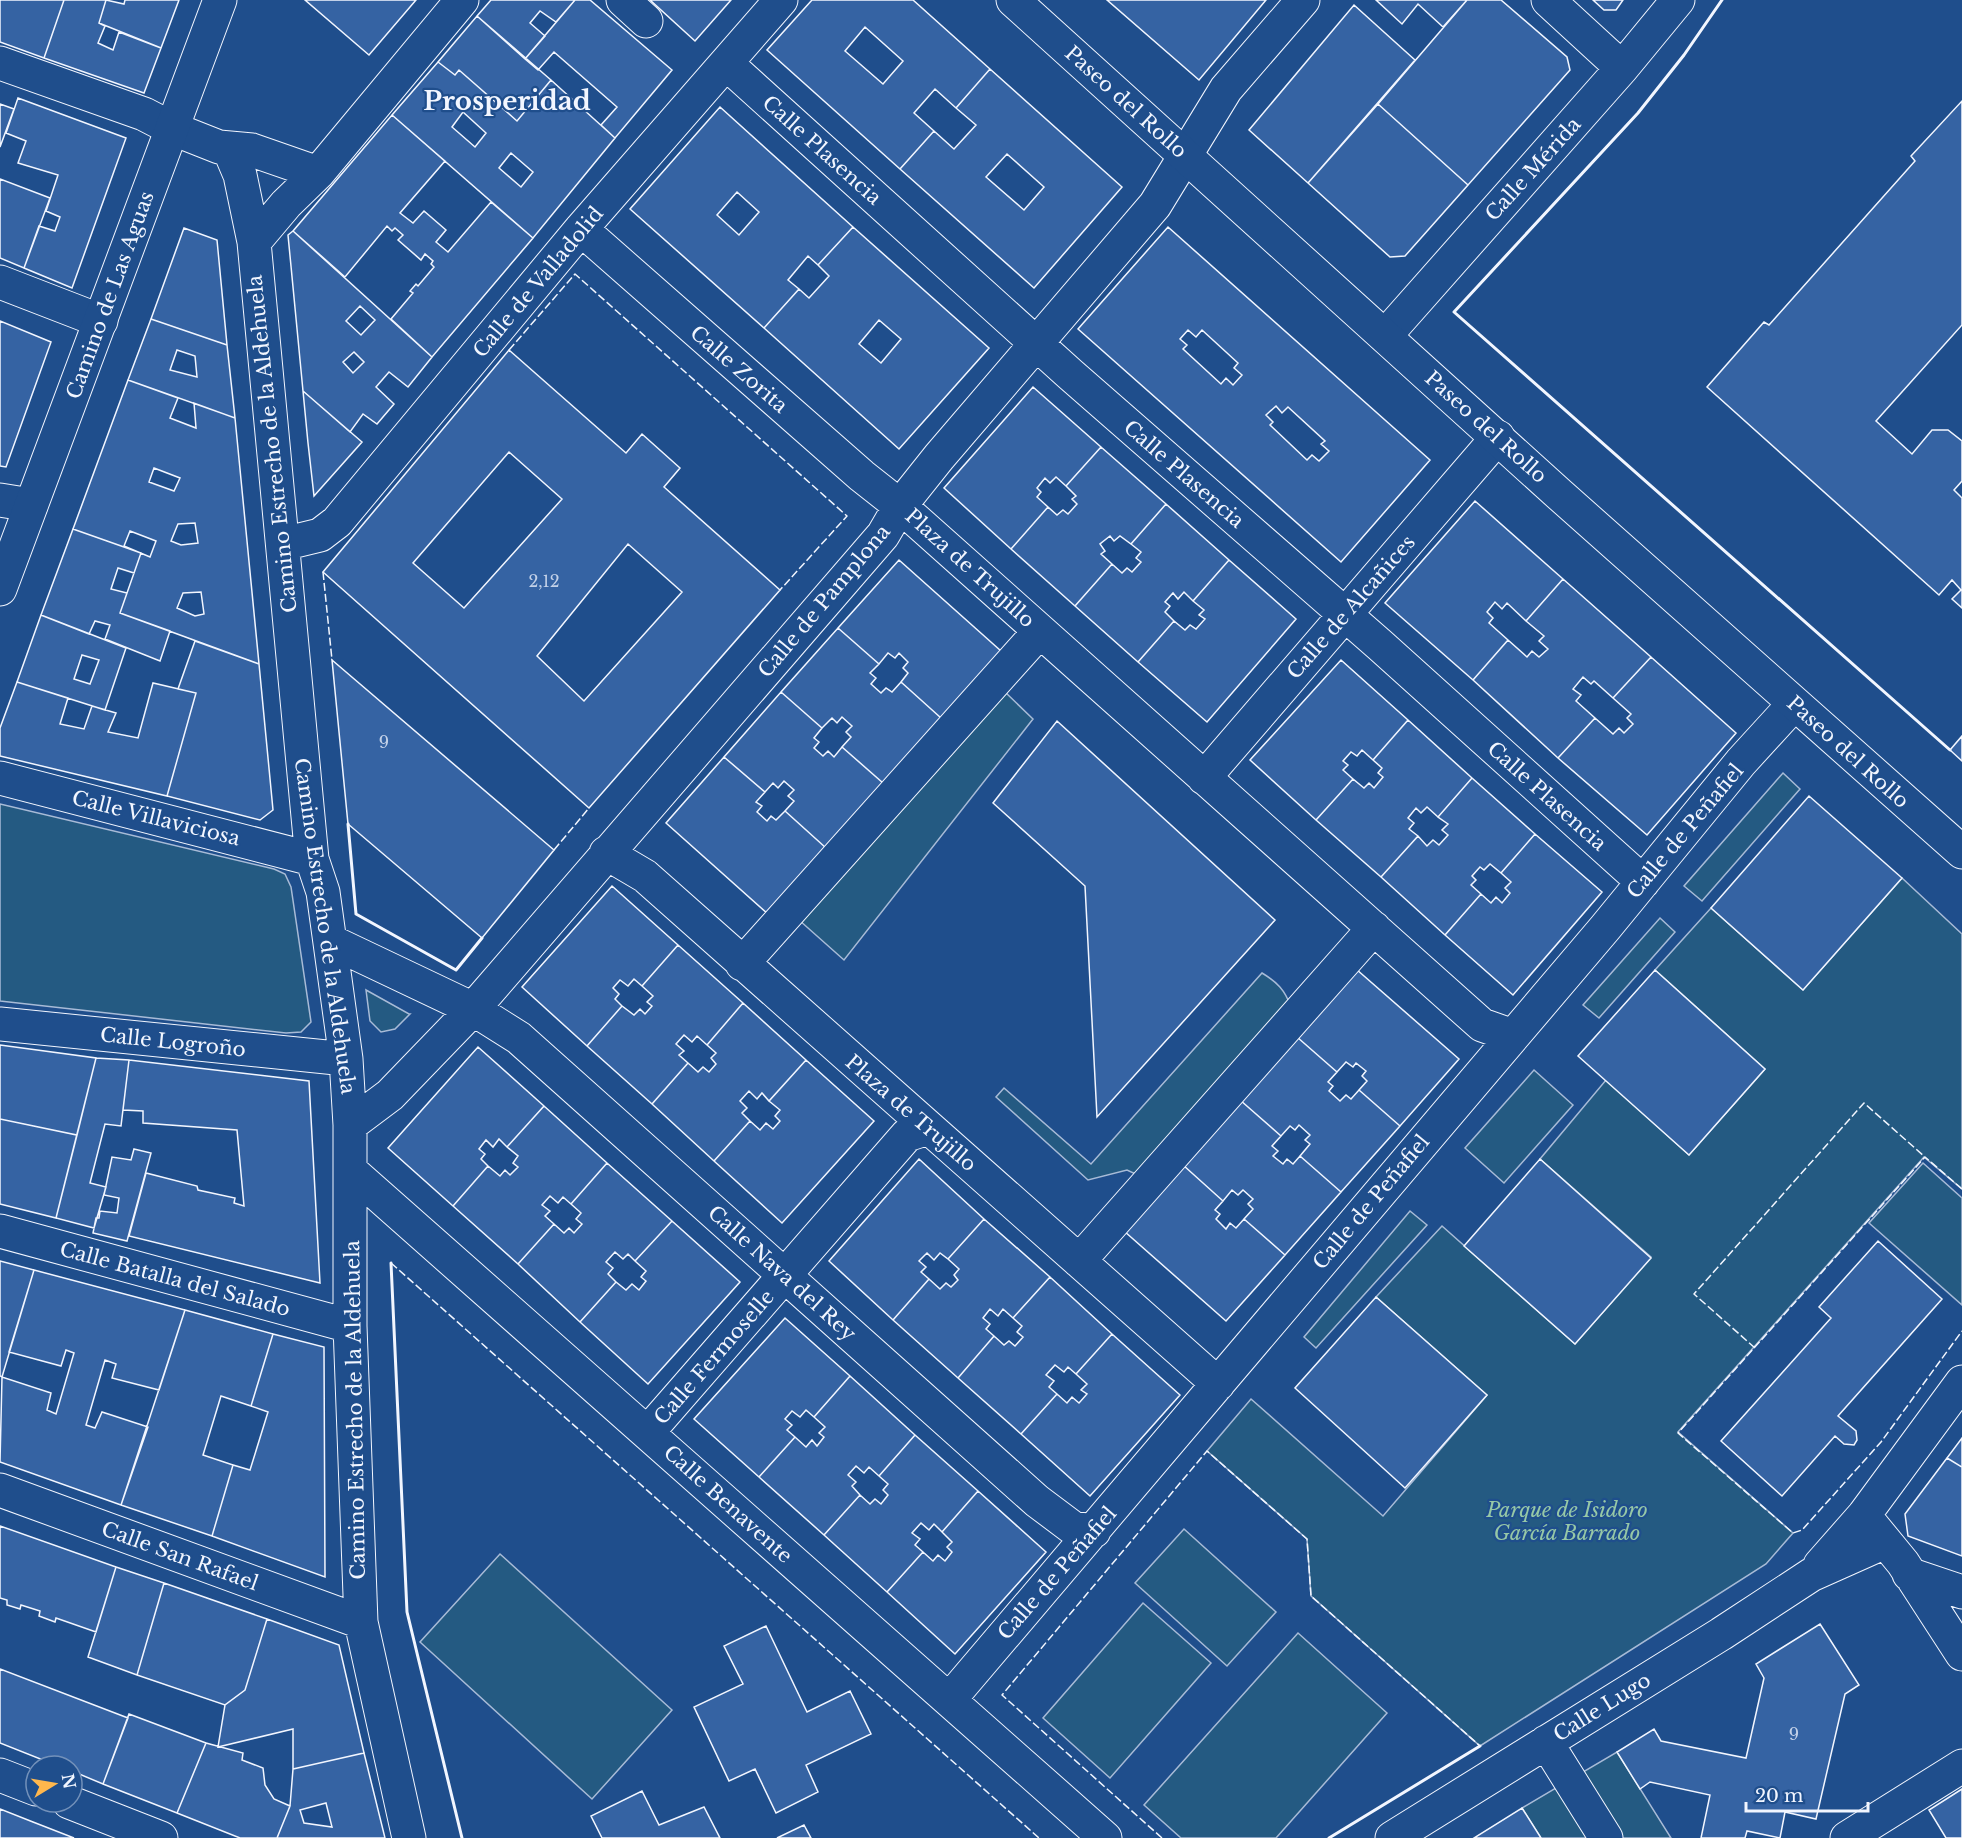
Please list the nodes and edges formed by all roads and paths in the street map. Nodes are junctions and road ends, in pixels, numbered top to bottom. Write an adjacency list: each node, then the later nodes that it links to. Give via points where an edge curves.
1 (220, 0): 11 (street, Camino de Las Aguas)
2 (462, 0): 14 (street)
3 (781, 0): 9 (street, Calle de Valladolid)
4 (1013, 0): 13 (street, Paseo del Rollo)
5 (1303, 0): 13 (street, Calle de Pamplona, via 1226,89)
6 (1548, 0): 10 (street)
7 (1678, 0): 10 (street, Calle Mérida)
8 (0, 63): 11 (street, via 144,114)
9 (727, 64): 15 (street, Calle de Valladolid); 20 (street, Calle Plasencia)
10 (1622, 68): 19 (street, Calle Mérida)
11 (171, 128): 12 (street); 18 (street, Camino de Las Aguas)
12 (229, 149): 14 (street, via 252,150); 16 (street, Camino Estrecho de la Aldehuela, via 240,175)
13 (1186, 156): 19 (street, Paseo del Rollo); 20 (street, Calle de Pamplona, via 1155,205)
14 (318, 173): 16 (street, via 285,204)
15 (581, 229): 23 (street, Calle Zorita); 24 (street, Calle de Valladolid, via 337,522 320,535)
16 (254, 242): 24 (street, Camino Estrecho de la Aldehuela)
17 (0, 282): 18 (street)
18 (101, 321): 22 (street, Camino de Las Aguas)
19 (1385, 336): 21 (street, Paseo del Rollo)
20 (1037, 344): 23 (street, Calle de Pamplona); 26 (street, Calle Plasencia)
21 (1498, 437): 26 (street, Calle de Alcañices); 28 (street, Paseo del Rollo)
22 (16, 503): 25 (street, Camino de Las Aguas)
23 (900, 506): 27 (street, Plaza de Trujillo); 32 (street, Calle de Pamplona, via 883,535)
24 (283, 544): 33 (street, Camino Estrecho de la Aldehuela)
25 (0, 589)
26 (1344, 615): 30 (street, Calle de Alcañices); 34 (street, Calle Plasencia)
27 (1041, 631): 30 (street, Plaza de Trujillo); 37 (street, Plaza de Trujillo)
28 (1794, 704): 31 (street, Paseo del Rollo); 34 (street, Calle de Peñafiel)
29 (0, 778): 33 (street, Calle Villaviciosa)
30 (1204, 778): 35 (street, Plaza de Trujillo)
31 (1962, 852)
32 (606, 853): 37 (street, Plaza de Trujillo, via 645,876); 38 (street, Calle de Pamplona)
33 (312, 859): 36 (street, Camino Estrecho de la Aldehuela, via 323,892)
34 (1643, 882): 40 (street, Calle de Peñafiel)
35 (1374, 928): 40 (street, Plaza de Trujillo, via 1482,1025); 46 (street)
36 (330, 941): 38 (street); 41 (street, Camino Estrecho de la Aldehuela)
37 (742, 964): 43 (street, Plaza de Trujillo)
38 (473, 1009): 42 (street, Calle de Pamplona, via 390,1095); 47 (street, Calle Nava del Rey, via 519,1038)
39 (0, 1024): 41 (street, Calle Logroño)
40 (1513, 1036): 50 (street, Calle de Peñafiel)
41 (346, 1059): 42 (street, Camino Estrecho de la Aldehuela)
42 (350, 1125): 44 (street, Camino Estrecho de la Aldehuela)
43 (928, 1128): 46 (street, Plaza de Trujillo); 47 (street, Calle Fermoselle, via 907,1135)
44 (350, 1170): 48 (street, Camino Estrecho de la Aldehuela); 51 (street, Calle Benavente)
45 (0, 1231): 48 (street, Calle Batalla del Salado)
46 (1079, 1262): 50 (street, Plaza de Trujillo)
47 (785, 1276): 51 (street, Calle Fermoselle); 54 (street, Calle Nava del Rey, via 1047,1509 1073,1528)
48 (350, 1326): 59 (street, Camino Estrecho de la Aldehuela)
49 (1962, 1382): 53 (street, Calle Lugo)
50 (1218, 1384): 54 (street, Calle de Peñafiel)
51 (648, 1432): 61 (street, Calle Benavente)
52 (0, 1490): 59 (street, Calle San Rafael)
53 (1864, 1515): 55 (street); 57 (street, Calle Lugo)
54 (1094, 1531): 61 (street, Calle de Peñafiel)
55 (1885, 1542): 56 (street); 57 (street, Calle Lugo)
56 (1910, 1574): 58 (street); 60 (street)
57 (1811, 1575): 62 (street, Calle Lugo)
58 (1962, 1592)
59 (361, 1622): 68 (street, Camino Estrecho de la Aldehuela)
60 (1961, 1648)
61 (949, 1700): 69 (street, Calle Benavente)
62 (1546, 1742): 70 (street, Calle Lugo); 71 (street)
63 (1962, 1766): 72 (street)
64 (0, 1775): 65 (street)
65 (24, 1784)
66 (84, 1808): 67 (street)
67 (161, 1838)
68 (409, 1838)
69 (1105, 1838)
70 (1392, 1838)
71 (1606, 1838)
72 (1847, 1838)

